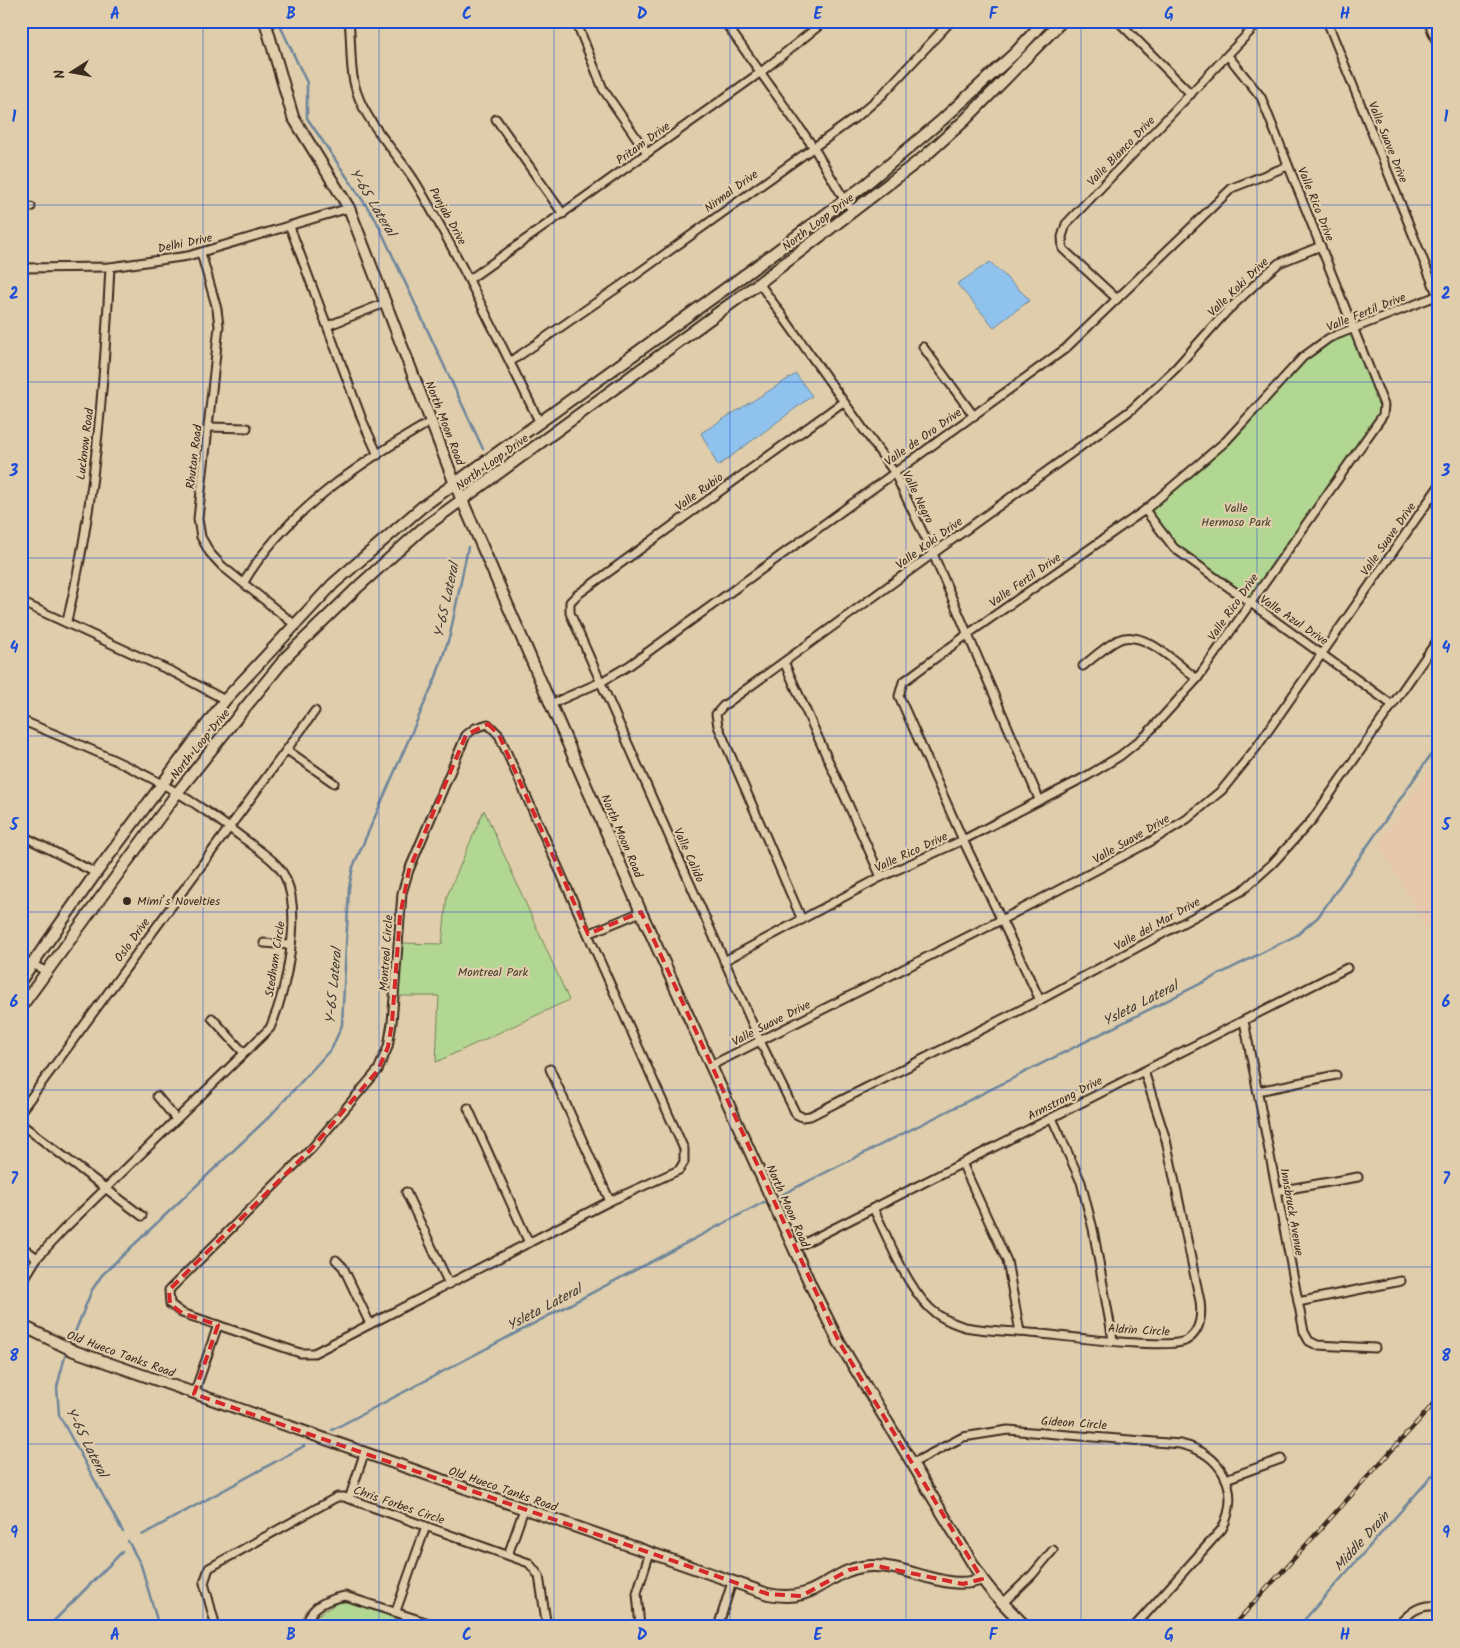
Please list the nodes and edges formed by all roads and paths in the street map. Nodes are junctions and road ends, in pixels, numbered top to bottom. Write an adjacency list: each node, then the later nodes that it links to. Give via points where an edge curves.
1 (265, 21): 24 (main road, North Moon Road, via 293,117)
2 (349, 21): 32 (street, Punjab Drive, via 353,80 361,103 412,175)
3 (576, 21): 19 (street, via 604,90)
4 (724, 21): 15 (street)
5 (825, 21): 15 (street, Pritam Drive)
6 (951, 21): 18 (street, Nirmal Drive, via 882,95)
7 (1044, 21): 21 (main road, North Loop Drive, via 1015,53 912,147)
8 (1062, 21): 25 (main road, North Loop Drive, via 964,121)
9 (1118, 21): 16 (street)
10 (1260, 21): 14 (street, Valle Blanco Drive)
11 (1326, 21): 34 (street, Valle Suave Drive)
12 (1428, 21): 13 (street)
13 (1439, 48)
14 (1228, 57): 16 (street, Valle Blanco Drive); 20 (street, Valle Rico Drive, via 1260,97)
15 (761, 72): 18 (street); 19 (street, Pritam Drive)
16 (1191, 94): 35 (street, Valle Blanco Drive, via 1066,224 1063,249)
17 (496, 119): 26 (street)
18 (814, 148): 21 (street); 40 (street, Nirmal Drive)
19 (647, 153): 26 (street, Pritam Drive)
20 (1288, 166): 28 (street, Valle Rico Drive); 35 (street, Valle de Oro Drive, via 1232,188)
21 (844, 199): 25 (street); 43 (main road, North Loop Drive, via 750,271)
22 (21, 207): 23 (street)
23 (31, 207)
24 (349, 208): 27 (street, Delhi Drive); 36 (main road, North Moon Road)
25 (854, 212): 33 (main road, North Loop Drive)
26 (564, 214): 32 (street, Pritam Drive)
27 (290, 227): 29 (street, Delhi Drive); 37 (street)
28 (1321, 246): 38 (street, Valle Rico Drive); 53 (street, Valle Koki Drive, via 1279,263 1245,293 1175,369 1131,410)
29 (201, 253): 30 (street, Delhi Drive); 45 (street, Rhutan Road, via 219,326)
30 (110, 266): 31 (street, Delhi Drive); 58 (street, Lucknow Road, via 102,399 84,546)
31 (21, 268)
32 (470, 279): 40 (street, Punjab Drive)
33 (759, 283): 41 (street, Valle Negro); 51 (main road, North Loop Drive)
34 (1438, 297): 38 (street, Valle Fertil Drive)
35 (1116, 299): 42 (street, Valle de Oro Drive, via 1065,349)
36 (385, 303): 37 (street); 44 (main road, North Moon Road)
37 (327, 326): 47 (street)
38 (1353, 328): 52 (street, Valle Fertil Drive, via 1330,338 1303,358 1226,441); 57 (street, Valle Rico Drive, via 1384,405 1383,415)
39 (923, 347): 42 (street)
40 (510, 362): 43 (street, Punjab Drive)
41 (843, 402): 48 (street, Valle Negro); 56 (street, Valle Rubio)
42 (974, 416): 48 (street, Valle de Oro Drive)
43 (539, 421): 49 (main road, North Loop Drive)
44 (430, 422): 47 (street); 49 (main road, North Moon Road)
45 (209, 427): 46 (street); 54 (street, Rhutan Road, via 198,519 201,537 222,566)
46 (247, 428)
47 (378, 455): 54 (street, via 294,520 259,556)
48 (894, 472): 53 (street, Valle Negro); 66 (street, Valle de Oro Drive, via 630,665)
49 (455, 484): 51 (main road, North Moon Road); 59 (main road, North Loop Drive, via 383,539)
50 (1439, 486): 62 (street, Valle Suave Drive)
51 (462, 499): 68 (main road, North Moon Road); 75 (main road, North Loop Drive, via 422,529 288,655)
52 (1145, 510): 57 (street, Valle Azul Drive, via 1174,548); 60 (street, Valle Fertil Drive)
53 (933, 554): 60 (street, Valle Negro); 63 (street, Valle Koki Drive)
54 (244, 582): 59 (street, Rhutan Road)
55 (21, 602): 58 (street)
56 (570, 602): 66 (street, Valle Calido, via 570,613)
57 (1249, 603): 62 (street, Valle Azul Drive); 65 (street, Valle Rico Drive)
58 (67, 621): 67 (street)
59 (294, 624): 67 (main road, North Loop Drive)
60 (968, 634): 76 (street, Valle Negro); 79 (street, Valle Fertil Drive, via 903,682 899,696)
61 (1439, 638): 69 (street, Valle del Mar Drive)
62 (1323, 654): 69 (street, Valle Azul Drive); 84 (street, Valle Suave Drive, via 1222,790 1187,819 1112,863)
63 (784, 662): 81 (street); 83 (street, Valle Koki Drive, via 722,706 716,714 718,726)
64 (1083, 666): 65 (street, via 1117,640 1129,636 1144,639)
65 (1197, 679): 76 (street, Valle Rico Drive, via 1146,735 1120,756)
66 (601, 682): 68 (street, Valle de Oro Drive); 89 (street, Valle Calido)
67 (225, 700): 74 (main road, North Loop Drive)
68 (551, 704): 82 (main road, North Moon Road)
69 (1391, 704): 94 (street, Valle del Mar Drive, via 1312,820 1242,891)
70 (315, 711): 72 (street, Oslo Drive)
71 (21, 720): 74 (street, Stedham Circle)
72 (287, 750): 73 (street); 77 (street, Oslo Drive)
73 (334, 783)
74 (163, 784): 75 (street, Stedham Circle); 80 (main road, North Loop Drive)
75 (177, 793): 77 (street, Stedham Circle); 92 (main road, North Loop Drive)
76 (1040, 799): 79 (street, Valle Rico Drive)
77 (228, 827): 87 (street, Stedham Circle, via 277,864 286,879 293,904); 107 (street, Oslo Drive)
78 (21, 835): 80 (street)
79 (963, 840): 81 (street, Valle Rico Drive); 84 (street, Valle Fertil Drive)
80 (96, 872): 90 (main road, North Loop Drive)
81 (881, 877): 83 (street, Valle Rico Drive)
82 (641, 912): 85 (street); 100 (main road, North Moon Road)
83 (802, 920): 89 (street, Valle Rico Drive)
84 (1001, 920): 94 (street, Valle Fertil Drive); 98 (street, Valle Suave Drive)
85 (588, 934): 117 (street, Montreal Circle, via 684,1149 684,1162 679,1170); 131 (street, Montreal Circle, via 499,736 488,724 475,728 466,735 402,894 392,1023 388,1047 378,1070 312,1148 169,1290 170,1304 182,1313)
86 (264, 943): 87 (street)
87 (290, 944): 99 (street, Stedham Circle, via 275,1017 270,1028)
88 (21, 958): 90 (street)
89 (724, 961): 98 (street, Valle Calido)
90 (33, 963): 92 (street); 93 (main road, North Loop Drive)
91 (1347, 968): 97 (street, Armstrong Drive)
92 (47, 972): 95 (main road, North Loop Drive)
93 (21, 980)
94 (1040, 1000): 108 (street, Valle del Mar Drive, via 810,1116)
95 (21, 1007)
96 (212, 1018): 99 (street)
97 (1244, 1021): 102 (street, Armstrong Drive); 104 (street, Innsbruck Avenue)
98 (760, 1041): 100 (street, Valle Suave Drive); 108 (street, Valle Calido)
99 (244, 1053): 110 (street, Stedham Circle)
100 (710, 1066): 122 (main road, North Moon Road)
101 (550, 1069): 117 (street)
102 (1144, 1071): 109 (street, Armstrong Drive); 133 (street, Aldrin Circle, via 1166,1140 1201,1315 1194,1334 1179,1343)
103 (1336, 1075): 104 (street)
104 (1258, 1091): 115 (street, Innsbruck Avenue)
105 (158, 1096): 110 (street)
106 (468, 1108): 120 (street)
107 (21, 1111)
108 (796, 1114)
109 (1052, 1118): 112 (street, Armstrong Drive); 133 (street, via 1085,1196)
110 (176, 1119): 114 (street, Stedham Circle)
111 (21, 1124): 114 (street)
112 (962, 1163): 118 (street, Armstrong Drive); 132 (street, via 1007,1261)
113 (1358, 1177): 115 (street)
114 (104, 1189): 119 (street); 123 (street, Stedham Circle)
115 (1277, 1191): 128 (street, Innsbruck Avenue)
116 (406, 1192): 127 (street)
117 (610, 1201): 120 (street, Montreal Circle)
118 (873, 1208): 122 (street, Armstrong Drive); 132 (street, Aldrin Circle, via 915,1291 935,1313 965,1326)
119 (142, 1216)
120 (530, 1243): 127 (street, Montreal Circle)
121 (21, 1246): 123 (street)
122 (793, 1249): 138 (main road, North Moon Road, via 839,1342)
123 (37, 1258): 126 (street, Stedham Circle)
124 (336, 1260): 129 (street, via 343,1266)
125 (1401, 1281): 128 (street)
126 (21, 1284)
127 (449, 1284): 129 (street, Montreal Circle)
128 (1298, 1302): 134 (street, Innsbruck Avenue, via 1304,1332 1312,1343)
129 (370, 1324): 131 (street, Montreal Circle, via 314,1353 300,1353)
130 (21, 1325): 135 (main road, Old Hueco Tanks Road, via 74,1352)
131 (218, 1325): 135 (street)
132 (1020, 1332): 133 (street, Aldrin Circle)
133 (1113, 1340)
134 (1375, 1348)
135 (194, 1394): 136 (main road, Old Hueco Tanks Road)
136 (364, 1454): 140 (street); 141 (main road, Old Hueco Tanks Road)
137 (1281, 1459): 139 (street)
138 (913, 1464): 139 (street, Gideon Circle, via 963,1437 987,1432 1022,1431 1192,1447 1215,1461); 146 (main road, North Moon Road)
139 (1226, 1478): 158 (street, Gideon Circle, via 1231,1503 1222,1529)
140 (349, 1499): 142 (street, Chris Forbes Circle); 151 (street, Chris Forbes Circle, via 337,1497 328,1501 208,1568 204,1583)
141 (524, 1509): 144 (main road, Old Hueco Tanks Road); 145 (street)
142 (426, 1526): 145 (street, Chris Forbes Circle); 150 (street)
143 (1053, 1550): 148 (street)
144 (650, 1552): 147 (main road, Old Hueco Tanks Road); 155 (street, via 637,1593)
145 (508, 1555): 154 (street, Chris Forbes Circle, via 529,1562 535,1568)
146 (982, 1579): 147 (main road, Old Hueco Tanks Road, via 963,1584 887,1566 872,1566 849,1570 806,1594 787,1597); 148 (main road, North Moon Road)
147 (732, 1582): 156 (street)
148 (1003, 1604): 157 (main road, North Moon Road)
149 (1439, 1608): 159 (street, via 1418,1608)
150 (396, 1611): 152 (street, via 345,1596 314,1608 307,1621); 153 (street)
151 (216, 1627)
152 (308, 1627)
153 (441, 1627)
154 (547, 1627)
155 (640, 1627)
156 (718, 1627)
157 (1026, 1627)
158 (1134, 1627)
159 (1396, 1627)

